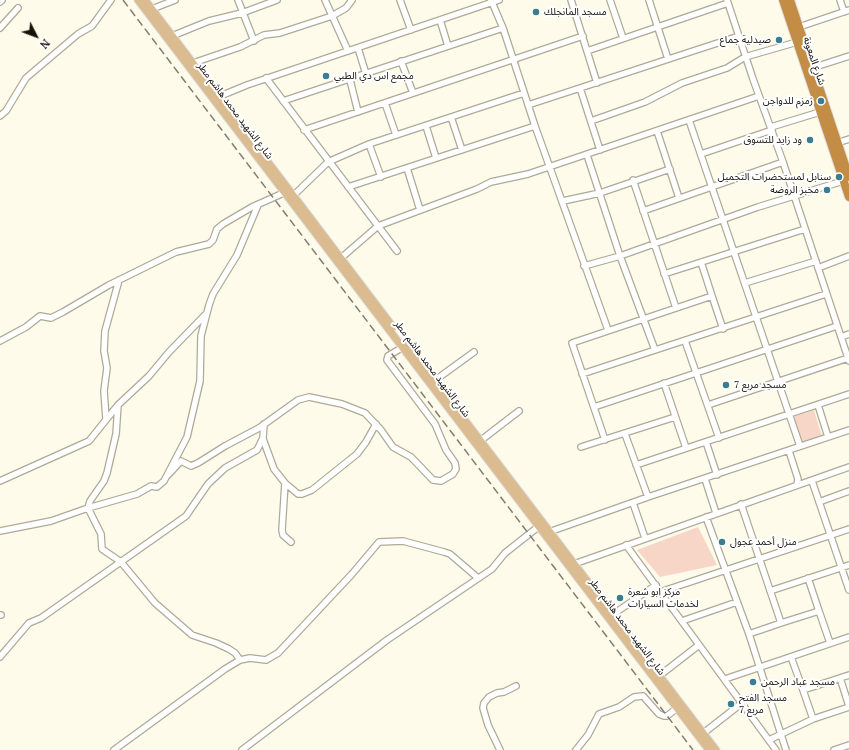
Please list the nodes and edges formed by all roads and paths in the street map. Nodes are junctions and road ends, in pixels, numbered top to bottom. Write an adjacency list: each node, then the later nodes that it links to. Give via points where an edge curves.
1 (111, 0): 61 (street, via 92,26 78,34 26,78 6,112)
2 (138, 0): 89 (main road, شارع الشهيد محمد هاشم مطر)
3 (145, 0): 20 (main road, شارع الشهيد محمد هاشم مطر)
4 (175, 0): 20 (street)
5 (238, 0): 22 (street)
6 (277, 0): 22 (street)
7 (325, 0): 23 (street)
8 (352, 0): 23 (street, via 346,8)
9 (400, 0): 29 (street)
10 (499, 0): 17 (street)
11 (571, 0): 31 (street)
12 (610, 0): 33 (street)
13 (649, 0): 25 (street)
14 (783, 0): 35 (highway, شارع المعونة)
15 (790, 0): 26 (highway, شارع المعونة)
16 (840, 0): 21 (street)
17 (492, 1): 24 (street); 28 (street)
18 (728, 2): 25 (street); 32 (street)
19 (18, 8): 27 (street)
20 (152, 9): 30 (main road, شارع الشهيد محمد هاشم مطر)
21 (847, 11): 26 (street)
22 (242, 12): 30 (street, via 209,21); 34 (street)
23 (332, 16): 34 (street); 38 (street)
24 (440, 20): 29 (street); 36 (street)
25 (658, 26): 33 (street); 42 (street)
26 (799, 27): 46 (highway, شارع المعونة)
27 (0, 28)
28 (503, 28): 36 (street); 43 (street)
29 (411, 30): 37 (street)
30 (172, 36): 45 (main road, شارع الشهيد محمد هاشم مطر)
31 (583, 36): 39 (street); 43 (street)
32 (739, 36): 41 (street); 42 (street)
33 (623, 38): 39 (street)
34 (254, 41): 45 (street)
35 (797, 42): 41 (street); 60 (highway, شارع المعونة)
36 (448, 46): 44 (street)
37 (358, 48): 38 (street); 47 (street)
38 (348, 51): 48 (street)
39 (587, 51): 50 (street)
40 (849, 56): 46 (street)
41 (745, 57): 54 (street); 64 (street, via 727,68 682,83 644,102)
42 (668, 59): 50 (street)
43 (513, 60): 52 (street); 53 (street)
44 (402, 61): 47 (street); 52 (street)
45 (193, 63): 55 (main road, شارع الشهيد محمد هاشم مطر)
46 (812, 68): 72 (highway, شارع المعونة)
47 (366, 74): 49 (street)
48 (266, 78): 55 (street); 56 (street)
49 (350, 80): 56 (street); 59 (street)
50 (597, 83): 51 (street)
51 (580, 88): 58 (street); 64 (street)
52 (413, 93): 57 (street)
53 (524, 93): 58 (street); 62 (street)
54 (759, 96): 63 (street); 67 (street)
55 (218, 97): 89 (main road, شارع الشهيد محمد هاشم مطر)
56 (283, 101): 68 (street)
57 (385, 102): 59 (street); 70 (street)
58 (528, 105): 66 (street)
59 (358, 112): 68 (street)
60 (820, 112): 67 (street); 85 (highway, شارع المعونة)
61 (0, 116)
62 (451, 117): 65 (street); 74 (street)
63 (689, 120): 69 (street); 77 (street)
64 (591, 121): 75 (street)
65 (426, 126): 70 (street); 78 (street)
66 (535, 126): 74 (street); 81 (street)
67 (772, 128): 77 (street); 80 (street)
68 (304, 130): 79 (street)
69 (657, 131): 75 (street); 83 (street)
70 (396, 135): 73 (street)
71 (849, 139): 72 (street)
72 (838, 143): 85 (highway, شارع المعونة)
73 (369, 144): 79 (street); 84 (street)
74 (462, 150): 78 (street)
75 (600, 150): 76 (street)
76 (586, 154): 81 (street); 90 (street)
77 (701, 154): 88 (street)
78 (436, 158): 82 (street)
79 (328, 162): 87 (street); 89 (street)
80 (783, 162): 88 (street); 91 (street)
81 (550, 166): 94 (street); 96 (street, via 491,182)
82 (407, 168): 84 (street); 96 (street)
83 (670, 169): 86 (street); 93 (street)
84 (381, 177): 87 (street)
85 (846, 179): 91 (street); 92 (highway, شارع المعونة)
86 (634, 180): 90 (street); 97 (street)
87 (348, 187): 99 (street)
88 (712, 187): 93 (street); 98 (street)
89 (290, 192): 95 (street); 106 (main road, شارع الشهيد محمد هاشم مطر); 127 (main road, شارع الشهيد محمد هاشم مطر)
90 (600, 193): 94 (street); 104 (street)
91 (795, 195): 98 (street); 100 (street)
92 (849, 197)
93 (679, 198): 97 (street)
94 (563, 201): 109 (street)
95 (258, 205): 112 (street, via 223,224 217,229 214,240 209,244 181,250); 117 (street, via 237,255 213,294)
96 (420, 210): 99 (street)
97 (644, 211): 101 (street)
98 (723, 219): 101 (street); 103 (street)
99 (378, 226): 102 (street); 106 (street)
100 (805, 229): 103 (street); 107 (street)
101 (654, 244): 104 (street); 111 (street)
102 (397, 251)
103 (734, 252): 108 (street); 113 (street)
104 (620, 256): 109 (street); 118 (street)
105 (849, 256): 110 (street)
106 (341, 258): 134 (main road, شارع الشهيد محمد هاشم مطر)
107 (816, 261): 110 (street); 113 (street)
108 (701, 262): 111 (street); 115 (street)
109 (584, 266): 122 (street)
110 (818, 268): 114 (street)
111 (664, 274): 116 (street)
112 (119, 280): 125 (street, via 51,318 40,316); 145 (street, via 105,337)
113 (745, 283): 119 (street)
114 (826, 294): 119 (street); 120 (street)
115 (712, 296): 116 (street); 121 (street)
116 (676, 308): 118 (street)
117 (206, 314): 138 (street, via 149,376); 162 (street, via 201,336 201,371 187,437)
118 (644, 318): 122 (street); 129 (street)
119 (756, 318): 121 (street); 128 (street)
120 (837, 326): 124 (street); 128 (street)
121 (723, 328): 126 (street)
122 (608, 330): 133 (street, via 572,343)
123 (849, 334): 124 (street)
124 (841, 336): 131 (street)
125 (0, 341)
126 (685, 341): 129 (street); 132 (street)
127 (403, 347): 147 (street, via 388,356 387,360 435,424 446,450 455,463 454,471 441,481 433,480 411,457 393,447); 177 (main road, شارع الشهيد محمد هاشم مطر)
128 (767, 349): 132 (street); 135 (street)
129 (655, 350): 133 (street)
130 (474, 352): 134 (street)
131 (848, 359): 135 (street)
132 (697, 373): 136 (street); 139 (street)
133 (582, 374): 141 (street)
134 (434, 380): 154 (main road, شارع الشهيد محمد هاشم مطر)
135 (779, 381): 139 (street); 143 (street)
136 (664, 383): 141 (street); 144 (street)
137 (849, 394): 140 (street)
138 (118, 405): 145 (street); 174 (street, via 116,434 108,469)
139 (708, 405): 152 (street)
140 (818, 405): 143 (street); 150 (street)
141 (594, 407): 153 (street)
142 (519, 411): 154 (street)
143 (790, 414): 152 (street); 156 (street)
144 (676, 417): 149 (street); 158 (street)
145 (106, 419): 166 (street, via 85,445 58,454)
146 (264, 424): 147 (street, via 298,400 309,397 334,401 356,409); 151 (street); 162 (street, via 191,466 181,461)
147 (376, 424): 167 (street, via 357,454 312,490 298,494)
148 (849, 430): 150 (street)
149 (625, 434): 153 (street); 160 (street)
150 (828, 437): 156 (street)
151 (263, 438): 167 (street, via 274,470); 186 (street, via 257,450 229,465 208,484 182,520)
152 (719, 438): 155 (street)
153 (605, 440): 157 (street)
154 (480, 441): 180 (main road, شارع الشهيد محمد هاشم مطر)
155 (706, 442): 158 (street); 163 (street)
156 (800, 446): 159 (street)
157 (580, 447)
158 (686, 448): 160 (street)
159 (789, 450): 163 (street); 168 (street, via 798,479)
160 (636, 465): 170 (street)
161 (849, 467): 165 (street)
162 (168, 474): 174 (street, via 157,488 151,486 137,494)
163 (717, 475): 164 (street)
164 (705, 479): 170 (street); 175 (street)
165 (812, 480): 168 (street); 171 (street)
166 (0, 481)
167 (285, 483): 183 (street, via 282,530)
168 (797, 485): 173 (street)
169 (849, 491): 171 (street)
170 (648, 497): 172 (street)
171 (819, 502): 181 (street)
172 (633, 503): 180 (street); 182 (street)
173 (741, 504): 175 (street); 185 (street)
174 (88, 508): 179 (street, via 51,520); 186 (street, via 101,534 102,549)
175 (716, 513): 176 (street)
176 (706, 516): 182 (street); 190 (street)
177 (538, 527): 191 (street, via 505,552 492,569); 218 (main road, شارع الشهيد محمد هاشم مطر)
178 (849, 529): 181 (street)
179 (0, 531)
180 (549, 532): 187 (main road, شارع الشهيد محمد هاشم مطر)
181 (830, 536): 185 (street); 189 (street)
182 (645, 538): 184 (street)
183 (291, 542)
184 (626, 545): 187 (street); 193 (street)
185 (759, 558): 190 (street); 194 (street)
186 (121, 562): 206 (street, via 41,618 29,623); 208 (street, via 155,603 192,635 229,649)
187 (574, 564): 199 (main road, شارع الشهيد محمد هاشم مطر)
188 (849, 565): 189 (street)
189 (841, 568): 192 (street); 195 (street)
190 (726, 570): 196 (street); 197 (street)
191 (478, 578): 208 (street, via 450,554 403,541 379,542 278,653 266,660); 225 (street, via 387,640)
192 (808, 578): 194 (street); 198 (street)
193 (656, 585): 196 (street); 199 (street)
194 (770, 590): 201 (street)
195 (849, 590)
196 (660, 592): 200 (street)
197 (737, 602): 200 (street); 202 (street)
198 (819, 611): 201 (street); 204 (street)
199 (612, 615): 211 (main road, شارع الشهيد محمد هاشم مطر)
200 (682, 621): 205 (street)
201 (781, 623): 202 (street)
202 (749, 634): 209 (street)
203 (849, 637): 204 (street)
204 (830, 643): 207 (street)
205 (699, 645): 211 (street); 213 (street)
206 (0, 657)
207 (791, 657): 209 (street); 215 (street)
208 (240, 660): 224 (street)
209 (759, 667): 213 (street); 221 (street)
210 (849, 675): 212 (street)
211 (659, 676): 220 (main road, شارع الشهيد محمد هاشم مطر)
212 (840, 678): 215 (street); 217 (street)
213 (725, 679): 216 (street)
214 (516, 686): 226 (street, via 489,697 484,703 488,725)
215 (803, 690): 219 (street)
216 (742, 703): 220 (street); 222 (street)
217 (849, 706): 219 (street)
218 (677, 708): 220 (main road, شارع الشهيد محمد هاشم مطر); 227 (street, via 667,716 661,716 643,696 634,697 620,707 599,714 588,735)
219 (813, 719): 221 (street)
220 (701, 735): 228 (main road, شارع الشهيد محمد هاشم مطر); 229 (main road, شارع الشهيد محمد هاشم مطر)
221 (782, 735): 222 (street); 231 (street)
222 (769, 740): 230 (street)
223 (849, 745): 232 (street)
224 (114, 750)
225 (242, 750)
226 (500, 750)
227 (576, 750)
228 (709, 750)
229 (716, 750)
230 (776, 750)
231 (786, 750)
232 (834, 750)

